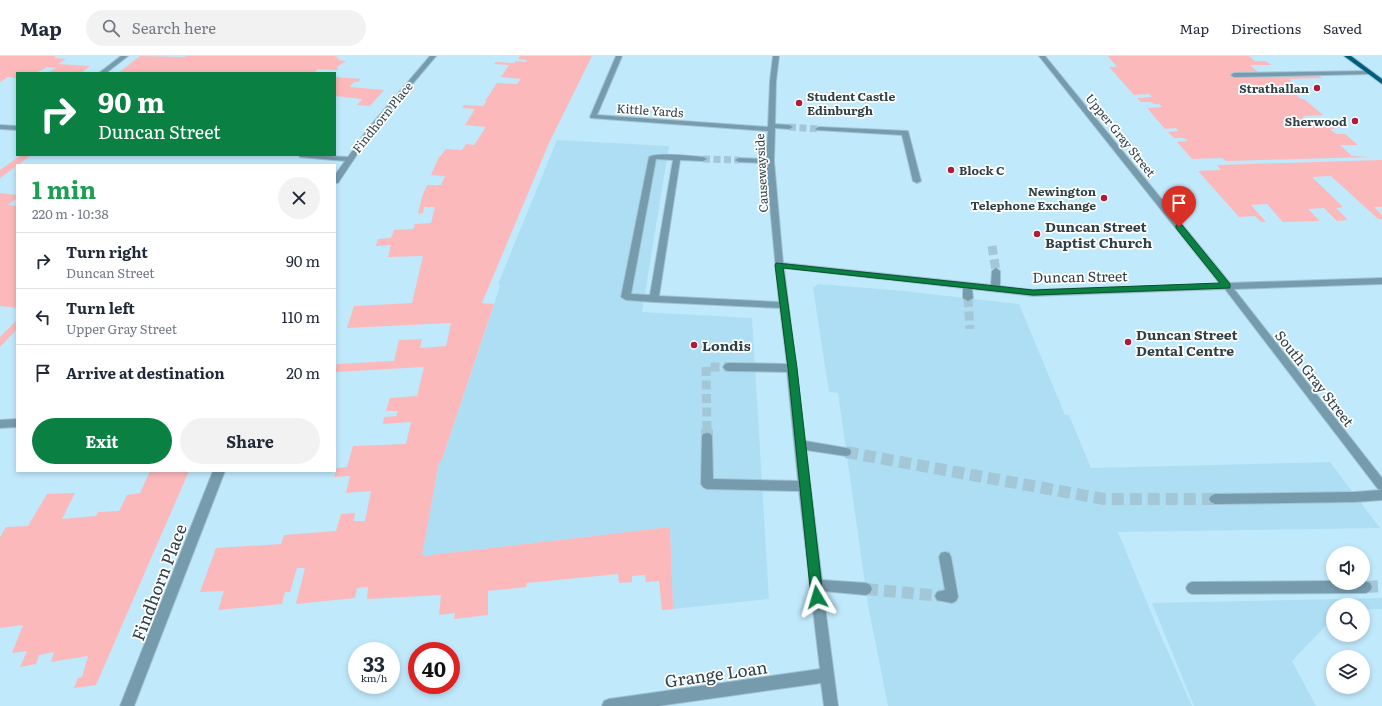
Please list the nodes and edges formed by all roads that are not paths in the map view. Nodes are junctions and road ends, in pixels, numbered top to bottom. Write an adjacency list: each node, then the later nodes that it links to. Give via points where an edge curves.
1 (125, 56): 7 (street)
2 (433, 56): 19 (street, Findhorn Place)
3 (619, 56): 12 (street, Kittle Yards, via 593,117)
4 (776, 56): 12 (street, Causewayside)
5 (1042, 56): 28 (street, Upper Gray Street)
6 (1347, 56): 8 (main road)
7 (103, 72)
8 (1370, 73): 9 (street); 10 (main road)
9 (1234, 75)
10 (1382, 82)
11 (0, 127): 14 (street)
12 (771, 127): 13 (street); 21 (street, Causewayside)
13 (789, 127)
14 (16, 128)
15 (819, 129): 23 (street, via 905,133)
16 (314, 156): 19 (street)
17 (677, 158): 18 (street); 31 (street); 31 (street, via 653,157 626,297)
18 (703, 158)
19 (349, 159): 22 (street, Findhorn Place)
20 (739, 160): 21 (street)
21 (770, 161): 24 (street, Causewayside)
22 (336, 179)
23 (917, 181)
24 (779, 265): 27 (street, Duncan Street); 32 (street, Causewayside)
25 (996, 271): 29 (street)
26 (1382, 281): 28 (street, Duncan Street)
27 (967, 285): 29 (street, Duncan Street); 30 (street)
28 (1227, 286): 29 (street, Duncan Street, via 1033,293); 42 (street, South Gray Street)
29 (995, 288)
30 (968, 298)
31 (654, 299): 32 (street)
32 (784, 305): 34 (street, Causewayside)
33 (728, 367): 34 (street)
34 (792, 368): 38 (street, Causewayside)
35 (16, 423): 36 (street)
36 (0, 424)
37 (706, 437): 41 (street, via 706,484)
38 (800, 445): 39 (street); 41 (street, Causewayside)
39 (846, 452)
40 (220, 472): 52 (street, Findhorn Place)
41 (804, 486): 46 (street, Causewayside)
42 (1382, 486)
43 (1382, 495): 44 (street)
44 (1215, 499)
45 (945, 557): 50 (street, via 952,597)
46 (815, 585): 49 (street); 51 (street, Causewayside)
47 (1326, 587): 48 (street)
48 (1192, 588)
49 (866, 589)
50 (941, 596)
51 (828, 675): 53 (street, Grange Loan); 54 (street, Causewayside)
52 (127, 706)
53 (609, 706)
54 (831, 706)

